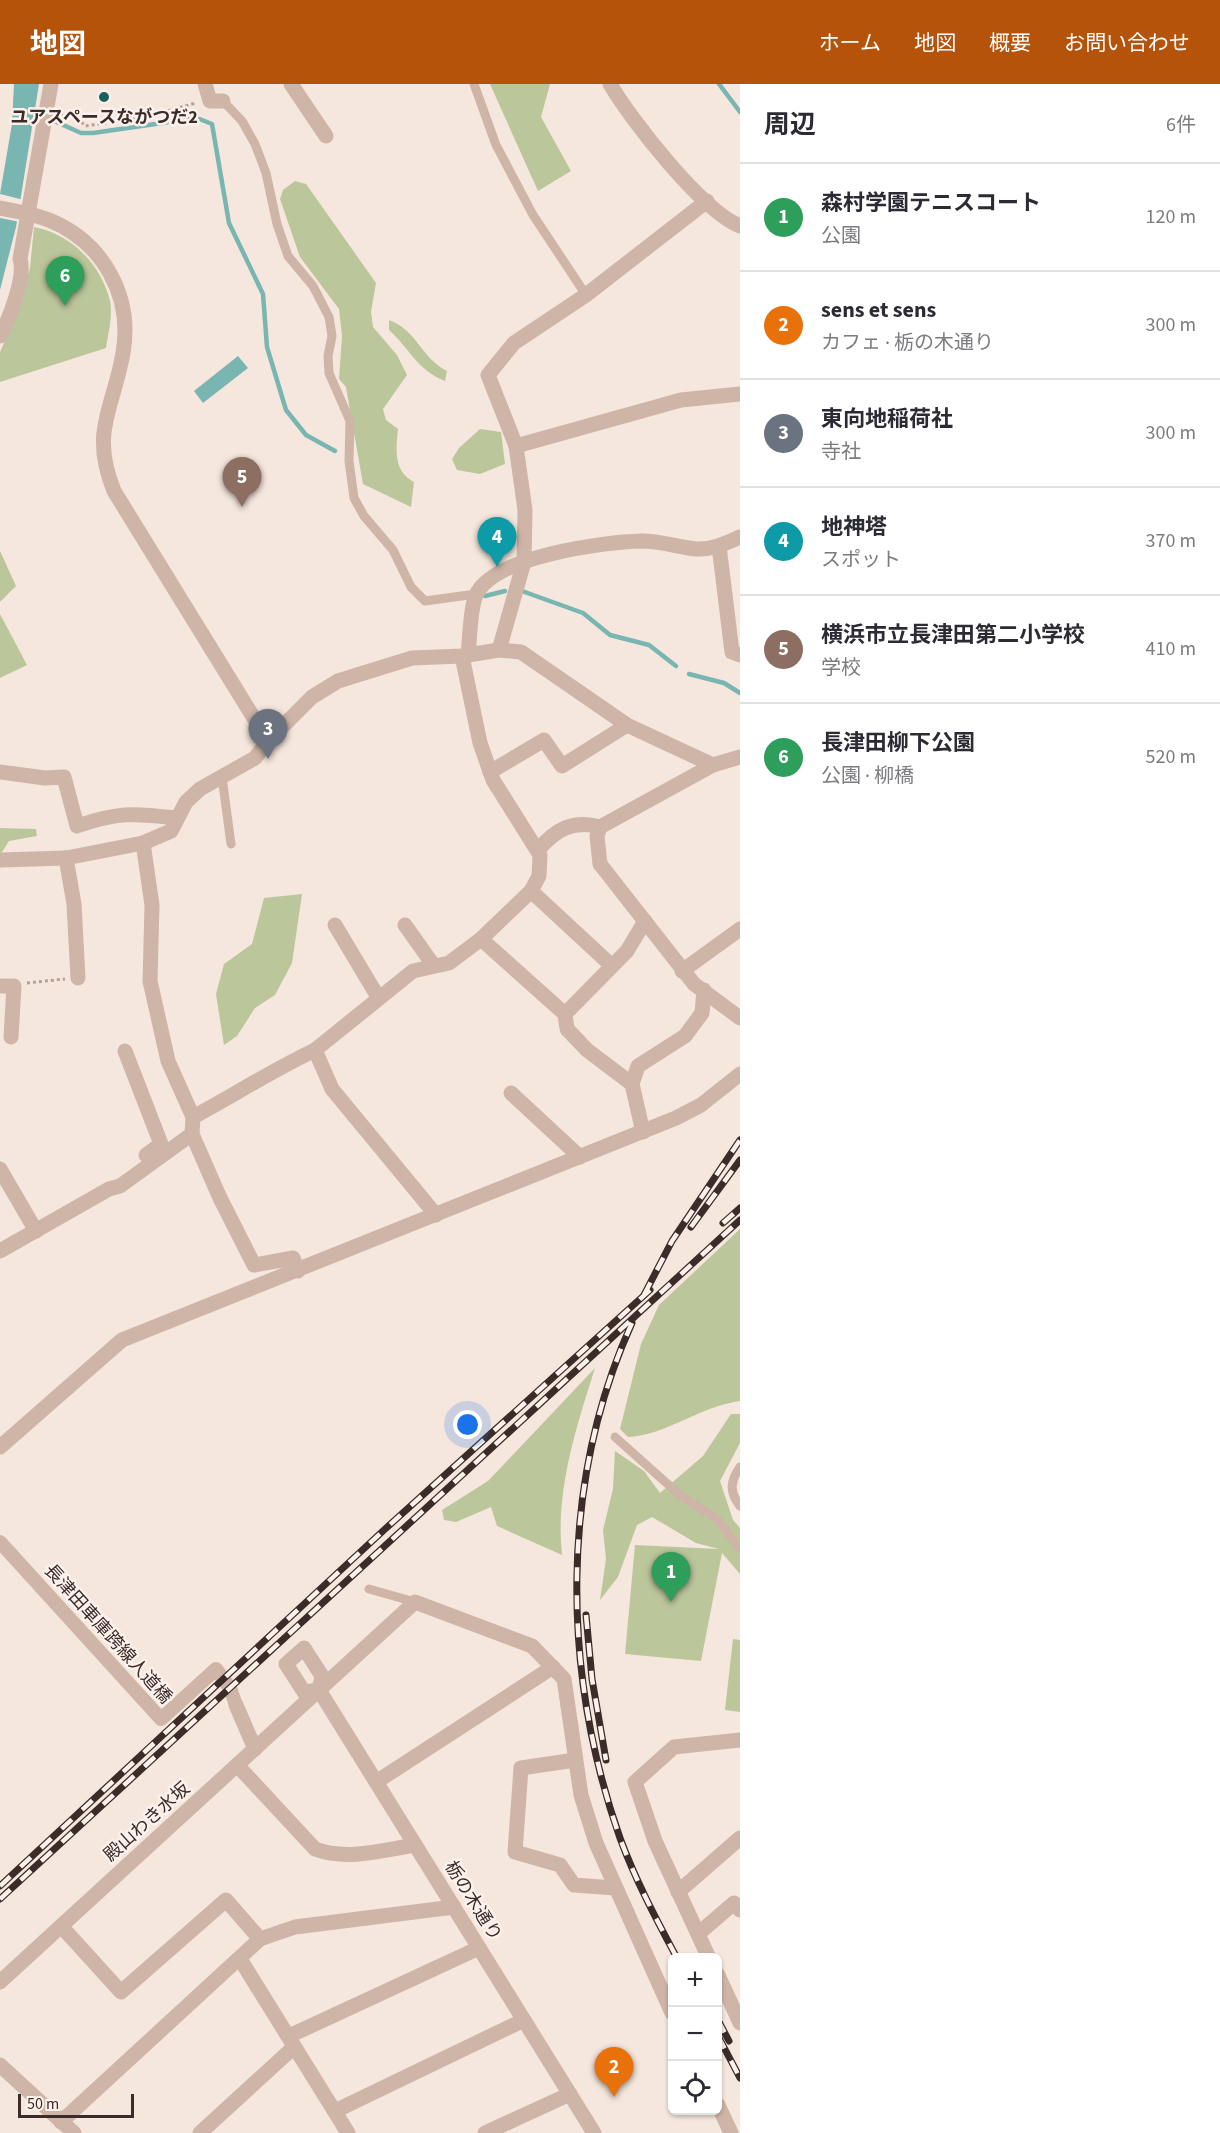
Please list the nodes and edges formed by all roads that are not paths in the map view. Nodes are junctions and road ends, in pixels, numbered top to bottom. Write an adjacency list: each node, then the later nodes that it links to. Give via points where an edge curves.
1 (51, 84): 10 (street)
2 (205, 84): 6 (street)
3 (291, 84): 7 (street)
4 (474, 84): 12 (lane, via 501,155 533,215)
5 (610, 84): 8 (street, via 642,133)
6 (216, 101): 19 (lane, via 242,121 255,144 288,256 313,286 329,317 329,373 350,421 349,470 354,498 393,550 411,587 425,601)
7 (326, 136)
8 (707, 201): 11 (street); 12 (street)
9 (0, 208): 10 (street)
10 (26, 213): 13 (street, via 20,259 23,266); 24 (street, via 67,229 87,244 106,264 117,286 125,338 103,427 108,476 119,501)
11 (740, 226)
12 (586, 295): 15 (street, via 514,343 488,375)
13 (0, 336)
14 (740, 394): 15 (street, via 681,400)
15 (516, 446): 18 (street, via 525,510)
16 (740, 537): 17 (street)
17 (719, 546): 18 (street, via 697,549 643,541 582,546); 22 (street, via 732,652)
18 (524, 562): 19 (street, via 496,575); 20 (street)
19 (476, 594): 21 (street)
20 (499, 650): 21 (street); 23 (street, via 521,652 538,661)
21 (465, 655): 24 (street, via 412,658 338,681 312,697); 28 (street, via 471,712)
22 (740, 655)
23 (627, 725): 26 (street); 28 (street, via 562,766 544,740)
24 (268, 741): 29 (street, via 255,758)
25 (740, 758): 26 (street)
26 (713, 765): 31 (street)
27 (0, 772): 30 (street, via 64,777 77,826 132,812)
28 (490, 772): 34 (street)
29 (222, 777): 30 (street, via 186,801); 33 (lane)
30 (176, 818): 32 (street, via 171,831)
31 (600, 827): 34 (street, via 586,823 563,828); 38 (street, via 600,864)
32 (143, 843): 35 (street); 58 (street, via 152,905 150,981 168,1062)
33 (231, 844)
34 (538, 850): 37 (street, via 541,864)
35 (66, 858): 36 (street); 46 (street, via 74,904)
36 (0, 860)
37 (531, 891): 42 (street); 44 (street)
38 (645, 921): 44 (street, via 627,951); 45 (street)
39 (335, 925): 49 (street)
40 (405, 925): 43 (street)
41 (740, 928): 45 (street)
42 (481, 939): 43 (street, via 449,963); 50 (street)
43 (434, 966): 49 (street, via 414,971)
44 (612, 966): 50 (street)
45 (682, 970): 48 (street)
46 (78, 978)
47 (0, 986): 52 (street, via 14,986)
48 (704, 990): 51 (street); 56 (street, via 702,1013 684,1036 638,1066)
49 (378, 998): 53 (street)
50 (565, 1014): 56 (street, via 567,1029 587,1050)
51 (740, 1018)
52 (11, 1037)
53 (315, 1050): 58 (street, via 262,1075); 64 (street, via 332,1089)
54 (125, 1051): 63 (street, via 161,1144 113,1179)
55 (740, 1074): 59 (street, via 701,1105)
56 (632, 1084): 59 (street)
57 (511, 1093): 61 (street)
58 (193, 1117): 60 (street)
59 (643, 1132): 61 (street)
60 (192, 1134): 63 (street, via 120,1186); 67 (street, via 254,1265 293,1258)
61 (580, 1156): 64 (street)
62 (0, 1169): 65 (street)
63 (109, 1189): 65 (street)
64 (436, 1215): 67 (street)
65 (36, 1231): 66 (street)
66 (0, 1251)
67 (298, 1271): 69 (street, via 122,1340)
68 (615, 1437): 73 (lane, via 681,1496 717,1519)
69 (0, 1447)
70 (740, 1467): 71 (lane, via 732,1478 732,1497)
71 (740, 1506)
72 (0, 1542): 78 (street, 長津田車庫跨線人道橋, via 161,1719 216,1670 230,1688)
73 (740, 1549)
74 (369, 1588): 75 (lane)
75 (415, 1602): 76 (street, via 532,1646); 77 (street, 殿山わき水坂)
76 (553, 1667): 81 (street, via 564,1679); 83 (street)
77 (319, 1690): 80 (street, 殿山わき水坂); 83 (street, 栃の木通り)
78 (236, 1705): 80 (street)
79 (737, 1743): 87 (street, via 674,1747 634,1782)
80 (255, 1749): 82 (street, 殿山わき水坂)
81 (575, 1760): 86 (street, via 596,1844); 86 (street, via 521,1768 515,1852 560,1865 574,1885)
82 (237, 1765): 85 (street, via 315,1849 327,1854 362,1854); 90 (street, 殿山わき水坂)
83 (376, 1782): 85 (street, 栃の木通り)
84 (740, 1838): 87 (street)
85 (415, 1845): 88 (street, 栃の木通り)
86 (615, 1888): 98 (street)
87 (678, 1892): 91 (street)
88 (454, 1907): 92 (street, via 295,1927); 93 (street, 栃の木通り)
89 (740, 1910): 91 (street, via 734,1903)
90 (61, 1926): 92 (street, via 121,1992 226,1900); 96 (street, 殿山わき水坂)
91 (698, 1934): 94 (street)
92 (260, 1939): 95 (street)
93 (479, 1948): 99 (street, 栃の木通り); 101 (street)
94 (707, 1953)
95 (240, 1959): 101 (street); 106 (street)
96 (0, 1982)
97 (722, 1985): 100 (street)
98 (669, 2007)
99 (524, 2020): 103 (street, 栃の木通り); 104 (street)
100 (740, 2022)
101 (292, 2042): 104 (street); 108 (street)
102 (0, 2067): 106 (street)
103 (570, 2094): 110 (street); 111 (street, 栃の木通り)
104 (335, 2111): 109 (street)
105 (722, 2115): 112 (street)
106 (62, 2122): 107 (street)
107 (74, 2133)
108 (200, 2133)
109 (348, 2133)
110 (485, 2133)
111 (594, 2133)
112 (731, 2133)

